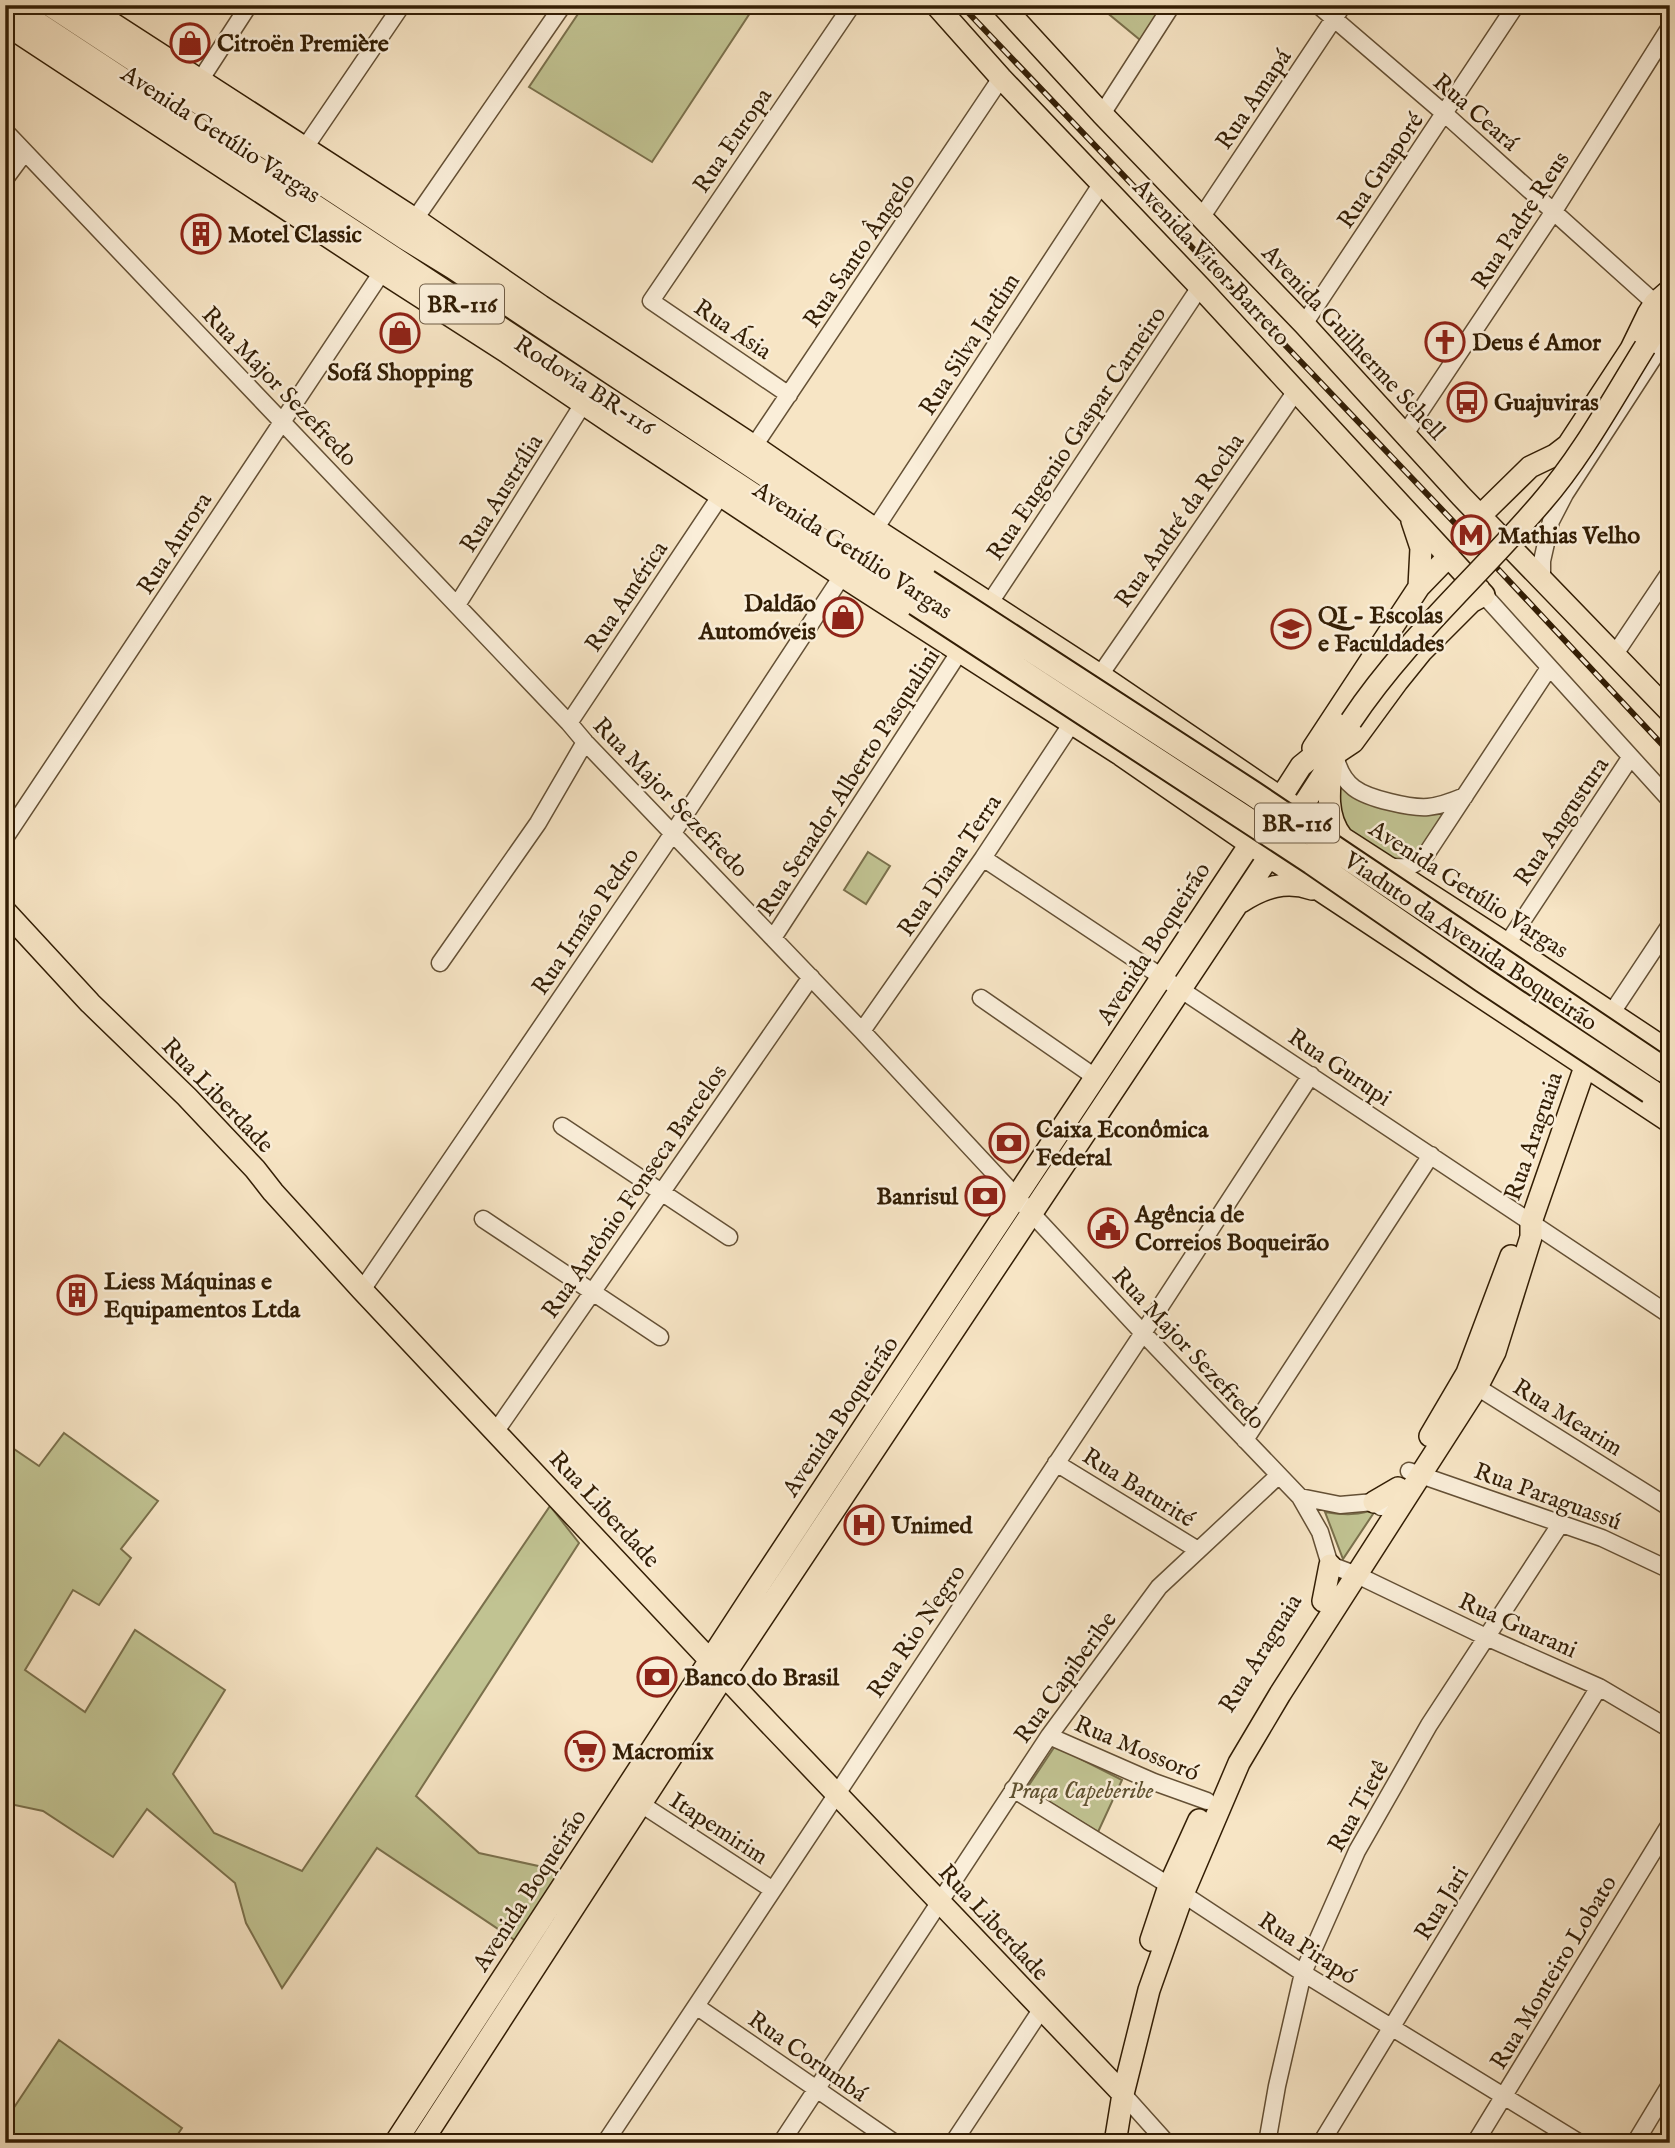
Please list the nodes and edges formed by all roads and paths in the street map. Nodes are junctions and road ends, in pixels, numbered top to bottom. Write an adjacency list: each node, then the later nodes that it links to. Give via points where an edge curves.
1 (8, 5): 32 (highway, Rodovia BR-116 / BR-116)
2 (52, 5): 29 (highway, Rodovia BR-116 / BR-116)
3 (84, 5): 18 (main road, Avenida Getúlio Vargas)
4 (249, 5): 18 (street)
5 (402, 5): 22 (street)
6 (563, 5): 28 (street)
7 (852, 5): 33 (street, Rua Europa)
8 (936, 5): 17 (main road, Avenida Vitor Barreto)
9 (1002, 5): 19 (main road, Avenida Guilherme Schell)
10 (1172, 5): 19 (street)
11 (1318, 5): 14 (street, Rua Ceará)
12 (1343, 5): 14 (street, Rua Amapá)
13 (1517, 5): 20 (street, Rua Guaporé)
14 (1334, 20): 20 (street, Rua Ceará); 27 (street, Rua Amapá)
15 (5, 24): 30 (main road, Avenida Getúlio Vargas)
16 (1670, 27): 26 (street, Rua Padre Reus)
17 (1001, 78): 25 (main road, Avenida Vitor Barreto); 40 (street, Rua Santo Ângelo)
18 (199, 82): 22 (main road, Avenida Getúlio Vargas)
19 (1102, 114): 27 (main road, Avenida Guilherme Schell)
20 (1446, 114): 26 (street, Rua Ceará); 36 (street, Rua Guaporé)
21 (5, 131): 23 (street, Rua Major Sezefredo)
22 (304, 149): 28 (main road, Avenida Getúlio Vargas)
23 (24, 152): 24 (street); 42 (street, Rua Major Sezefredo)
24 (5, 179)
25 (1102, 183): 31 (main road, Avenida Vitor Barreto); 48 (street, Rua Silva Jardim)
26 (1554, 211): 34 (street, Rua Ceará); 43 (street, Rua Padre Reus)
27 (1201, 218): 36 (main road, Avenida Guilherme Schell)
28 (415, 219): 35 (main road, Avenida Getúlio Vargas)
29 (454, 267): 35 (highway, BR-116); 54 (highway, Rodovia BR-116 / BR-116)
30 (382, 272): 38 (main road, Avenida Getúlio Vargas); 42 (street, Rua Aurora)
31 (1200, 287): 39 (main road, Avenida Vitor Barreto); 56 (street, Rua Eugenio Gaspar Carneiro)
32 (441, 289): 38 (highway, BR-116); 54 (highway, Rodovia BR-116 / BR-116)
33 (651, 301): 40 (street, Rua Ásia)
34 (1665, 301): 37 (main road, Avenida Boqueirão); 47 (main road, via 1645,319 1631,349 1568,445 1531,467)
35 (541, 306): 44 (main road, Avenida Getúlio Vargas)
36 (1304, 324): 43 (main road, Avenida Guilherme Schell)
37 (1659, 340): 52 (street, via 1654,357 1551,521); 65 (main road, Avenida Boqueirão, bridge, via 1558,483 1398,656)
38 (508, 353): 41 (main road, Avenida Getúlio Vargas)
39 (1296, 391): 46 (main road, Avenida Vitor Barreto); 61 (street, Rua André da Rocha)
40 (789, 395): 44 (street, Rua Santo Ângelo)
41 (583, 404): 45 (main road, Avenida Getúlio Vargas); 57 (street, Rua Austrália)
42 (282, 421): 57 (street, Rua Major Sezefredo); 79 (street, Rua Aurora)
43 (1405, 434): 47 (main road, Avenida Guilherme Schell)
44 (754, 446): 48 (main road, Avenida Getúlio Vargas)
45 (721, 495): 51 (main road, Avenida Getúlio Vargas); 63 (street, Rua América)
46 (1408, 513): 49 (main road, Avenida Vitor Barreto); 53 (main road, via 1421,548)
47 (1480, 516): 52 (main road, Avenida Guilherme Schell)
48 (875, 529): 56 (main road, Avenida Getúlio Vargas)
49 (1449, 556): 53 (main road); 55 (main road, Avenida Vitor Barreto)
50 (1670, 572): 59 (street)
51 (842, 576): 58 (main road, Avenida Getúlio Vargas); 78 (street, Rua Irmão Pedro)
52 (1542, 581): 59 (main road, Avenida Guilherme Schell)
53 (1419, 587): 70 (main road)
54 (921, 593): 99 (highway, Viaduto da Avenida Boqueirão / BR-116, bridge, via 1252,793); 103 (highway, Viaduto da Avenida Boqueirão / BR-116, bridge)
55 (1478, 595): 60 (street); 68 (main road, via 1409,666 1353,742)
56 (989, 604): 61 (main road, Avenida Getúlio Vargas)
57 (457, 605): 63 (street, Rua Major Sezefredo)
58 (960, 650): 64 (main road, Avenida Getúlio Vargas); 91 (street, Rua Senador Alberto Pasqualini)
59 (1615, 654): 62 (main road, Avenida Guilherme Schell)
60 (1549, 668): 69 (street); 72 (street)
61 (1100, 675): 67 (main road, Avenida Getúlio Vargas)
62 (1670, 712)
63 (569, 723): 66 (street, Rua Major Sezefredo)
64 (1072, 723): 75 (main road, Avenida Getúlio Vargas); 84 (street, Rua Diana Terra)
65 (1347, 726): 68 (main road, Avenida Boqueirão); 70 (main road, Avenida Boqueirão)
66 (585, 742): 78 (street, Rua Major Sezefredo); 93 (street, via 538,823)
67 (1218, 756): 71 (main road, Avenida Getúlio Vargas); 75 (main road, via 1223,781 1219,795 1207,803)
68 (1335, 756): 72 (street, via 1346,781 1371,798 1425,807); 76 (main road, Avenida Boqueirão); 80 (main road, via 1329,807)
69 (1630, 758): 74 (street); 92 (street, Rua Angustura)
70 (1299, 770): 71 (main road, via 1276,787); 73 (main road, Avenida Boqueirão)
71 (1259, 784): 73 (main road, Avenida Getúlio Vargas)
72 (1465, 796): 85 (street, via 1417,863 1400,868)
73 (1281, 798): 76 (main road, Avenida Getúlio Vargas); 81 (main road, Avenida Boqueirão)
74 (1670, 800)
75 (1187, 802): 77 (main road, Avenida Getúlio Vargas)
76 (1300, 810): 80 (main road, Avenida Getúlio Vargas); 83 (main road, Avenida Boqueirão)
77 (1229, 830): 81 (main road, Avenida Getúlio Vargas); 86 (main road, via 1236,845)
78 (673, 833): 91 (street, Rua Major Sezefredo); 113 (street, Rua Irmão Pedro)
79 (5, 838)
80 (1343, 838): 82 (main road, Avenida Getúlio Vargas)
81 (1250, 844): 83 (main road, Avenida Getúlio Vargas); 86 (main road, Avenida Boqueirão)
82 (1362, 851): 85 (main road, Avenida Getúlio Vargas); 87 (main road, via 1339,852 1331,858 1325,867)
83 (1270, 857): 87 (main road, Avenida Getúlio Vargas); 88 (main road, Avenida Boqueirão)
84 (984, 858): 95 (street, Rua Gurupi); 98 (street, Rua Diana Terra)
85 (1383, 864): 92 (main road, Avenida Getúlio Vargas)
86 (1235, 867): 95 (main road, Avenida Boqueirão)
87 (1330, 897): 88 (main road, via 1287,884 1264,889); 100 (main road, Avenida Getúlio Vargas)
88 (1239, 903): 95 (main road, Avenida Boqueirão)
89 (5, 911): 113 (main road, Rua Liberdade, via 238,1151)
90 (1670, 925): 97 (street)
91 (773, 938): 94 (street, Rua Major Sezefredo)
92 (1507, 944): 97 (main road, Avenida Getúlio Vargas)
93 (440, 963)
94 (811, 977): 98 (street, Rua Major Sezefredo); 107 (street, Rua Antônio Fonseca Barcelos)
95 (1172, 982): 101 (street, Rua Gurupi); 102 (main road, Avenida Boqueirão); 109 (main road, Avenida Boqueirão)
96 (981, 998): 102 (street)
97 (1611, 1014): 99 (main road, Avenida Getúlio Vargas)
98 (862, 1031): 108 (street, Rua Major Sezefredo)
99 (1668, 1065)
100 (1585, 1067): 104 (main road, Avenida Getúlio Vargas); 111 (main road, Rua Araguaia)
101 (1311, 1075): 106 (street, Rua Gurupi); 116 (street, Rua Rio Negro)
102 (1096, 1077): 108 (main road, Avenida Boqueirão)
103 (1660, 1097)
104 (1670, 1122)
105 (562, 1126): 107 (street)
106 (1431, 1155): 111 (street, Rua Gurupi); 120 (street)
107 (660, 1192): 112 (street); 114 (street, Rua Antônio Fonseca Barcelos)
108 (1016, 1197): 109 (street, Rua Major Sezefredo); 132 (main road, Avenida Boqueirão)
109 (1031, 1213): 116 (street, Rua Major Sezefredo); 132 (main road, Avenida Boqueirão)
110 (483, 1219): 114 (street)
111 (1531, 1222): 115 (street, Rua Gurupi); 118 (main road, Rua Araguaia, via 1531,1237 1495,1352); 123 (main road, Rua Araguaia, via 1521,1230 1467,1373)
112 (730, 1237)
113 (362, 1290): 119 (main road, Rua Liberdade)
114 (592, 1291): 117 (street); 119 (street, Rua Antônio Fonseca Barcelos)
115 (1670, 1315)
116 (1143, 1333): 120 (street, Rua Major Sezefredo); 121 (street, Rua Rio Negro)
117 (660, 1337)
118 (1477, 1387): 123 (main road, Rua Araguaia); 125 (street, Rua Mearim)
119 (496, 1431): 132 (main road, Rua Liberdade)
120 (1245, 1440): 122 (street, Rua Major Sezefredo)
121 (1056, 1462): 128 (street, Rua Baturité); 137 (street, Rua Rio Negro)
122 (1279, 1475): 124 (street, Rua Major Sezefredo); 128 (street, Rua Capiberibe)
123 (1409, 1478): 126 (main road, Rua Araguaia); 127 (street, Rua Paraguassú)
124 (1300, 1497): 126 (street); 129 (street, Rua Major Sezefredo)
125 (1670, 1508)
126 (1384, 1509): 129 (main road, Rua Araguaia)
127 (1561, 1523): 130 (street, Rua Paraguassú); 131 (street, Rua Tietê)
128 (1198, 1550): 135 (street, Rua Capiberibe, via 1159,1587)
129 (1343, 1570): 131 (street, Rua Guarani); 138 (main road, Rua Araguaia, via 1230,1752); 142 (main road, Rua Araguaia)
130 (1670, 1570)
131 (1486, 1637): 133 (street, Rua Guarani); 144 (street, Rua Tietê, via 1357,1851)
132 (718, 1667): 137 (main road, Rua Liberdade); 139 (main road, Avenida Boqueirão); 152 (main road, Avenida Boqueirão)
133 (1599, 1687): 134 (street, Rua Guarani); 147 (street, Rua Jari)
134 (1670, 1729)
135 (1049, 1736): 136 (street, Rua Capiberibe); 138 (street, Rua Mossoró)
136 (1013, 1789): 142 (street, Rua Pirapó); 143 (street, Rua Capiberibe)
137 (836, 1793): 141 (street, Rua Rio Negro); 143 (main road, Rua Liberdade)
138 (1207, 1801): 142 (main road, Rua Araguaia)
139 (641, 1804): 141 (street, Itapemirim); 153 (main road, Avenida Boqueirão)
140 (1670, 1824): 151 (street, Rua Monteiro Lobato)
141 (773, 1890): 145 (street, Rua Rio Negro)
142 (1176, 1890): 144 (street, Rua Pirapó); 149 (main road, Rua Araguaia)
143 (939, 1902): 146 (main road, Rua Liberdade); 150 (street, Rua Capiberibe)
144 (1303, 1973): 147 (street, Rua Pirapó); 161 (street, Rua Tietê)
145 (696, 2006): 150 (street, Rua Corumbá); 154 (street, Rua Rio Negro)
146 (1041, 2010): 149 (main road, Rua Liberdade); 157 (street)
147 (1392, 2028): 151 (street, Rua Pirapó); 162 (street, Rua Jari)
148 (1670, 2085): 165 (street)
149 (1117, 2088): 158 (main road, Rua Araguaia); 159 (main road, Rua Araguaia); 160 (street, Rua Liberdade)
150 (816, 2090): 155 (street, Rua Capiberibe); 156 (street, Rua Corumbá)
151 (1503, 2096): 163 (street, Rua Monteiro Lobato); 164 (street, Rua Pirapó)
152 (399, 2136): 153 (street)
153 (422, 2143)
154 (605, 2143)
155 (781, 2143)
156 (895, 2143)
157 (953, 2143)
158 (1102, 2143)
159 (1115, 2143)
160 (1167, 2143)
161 (1268, 2143)
162 (1321, 2143)
163 (1475, 2143)
164 (1580, 2143)
165 (1635, 2143)

